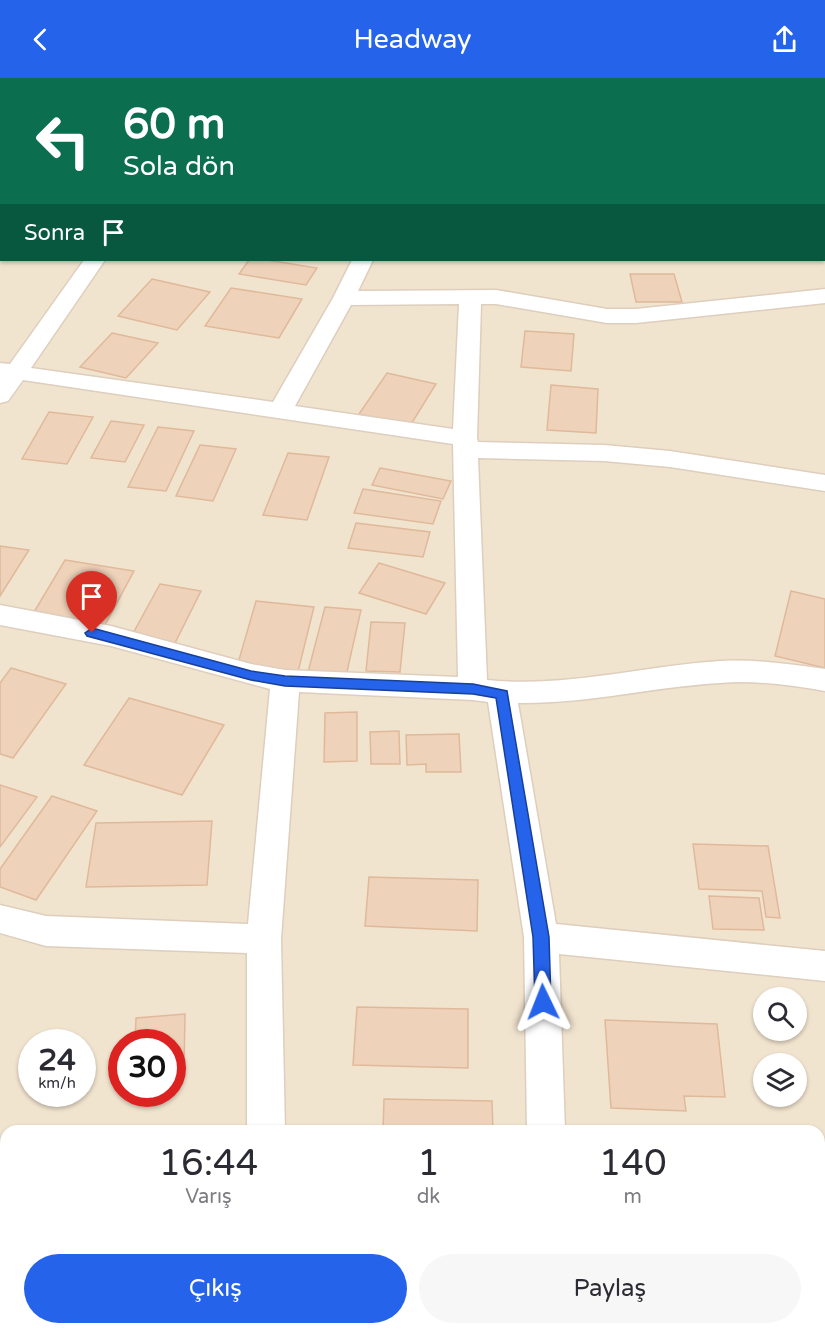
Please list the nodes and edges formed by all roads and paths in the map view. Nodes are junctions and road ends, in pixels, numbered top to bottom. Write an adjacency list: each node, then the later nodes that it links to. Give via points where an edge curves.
1 (93, 261): 6 (street)
2 (362, 261): 5 (street)
3 (825, 296): 4 (street, via 636,316 607,316 496,297)
4 (470, 297): 5 (street); 9 (street)
5 (344, 298): 8 (street)
6 (8, 371): 7 (street); 8 (street)
7 (0, 396)
8 (280, 411): 9 (street)
9 (465, 444): 10 (street, via 670,459); 14 (street)
10 (825, 483)
11 (0, 615): 13 (street, via 111,636)
12 (825, 680): 14 (street, via 760,671 721,672 559,691)
13 (285, 681): 14 (street); 17 (street)
14 (487, 692): 16 (street)
15 (0, 919): 17 (street, via 46,931)
16 (541, 937): 18 (street); 20 (street)
17 (264, 939): 19 (street)
18 (825, 966)
19 (266, 1125)
20 (546, 1125)

